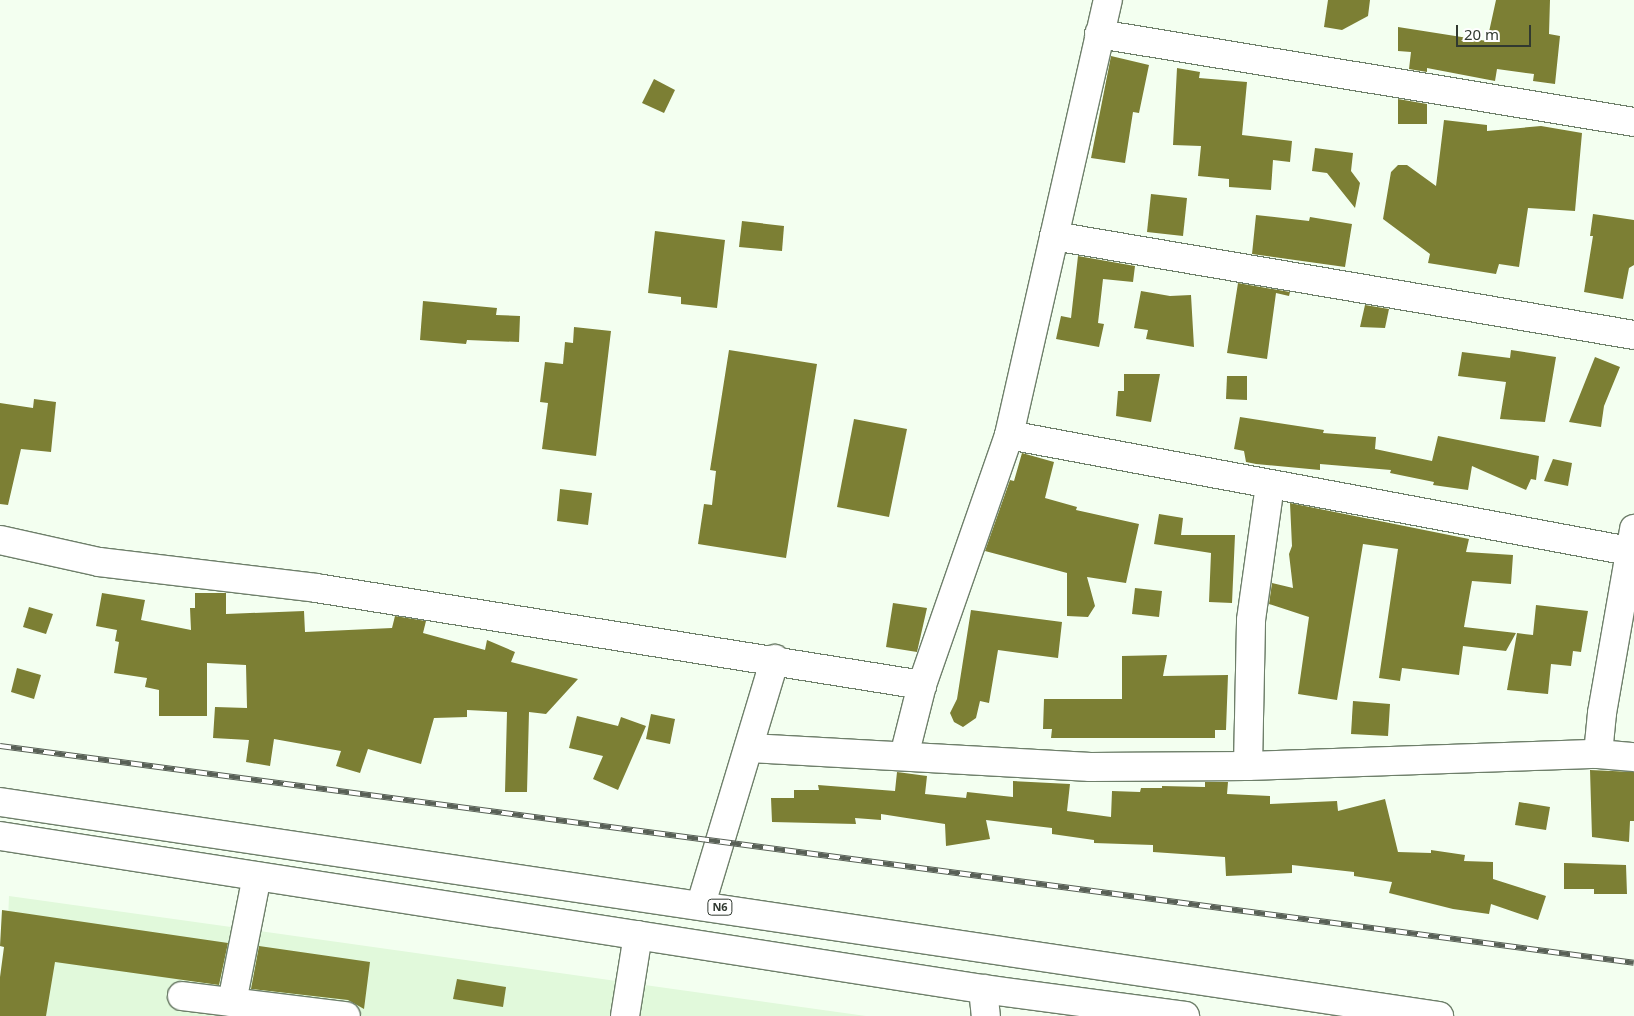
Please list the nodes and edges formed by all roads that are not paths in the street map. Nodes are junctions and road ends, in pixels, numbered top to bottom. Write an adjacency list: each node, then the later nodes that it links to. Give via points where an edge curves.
1 (1108, 0): 2 (main road)
2 (1099, 34): 3 (main road); 4 (main road)
3 (1634, 122)
4 (1054, 236): 5 (main road); 6 (main road)
5 (1634, 335)
6 (1009, 435): 7 (main road); 11 (main road)
7 (1270, 484): 9 (main road); 16 (main road, via 1251,620)
8 (0, 540): 10 (main road, via 99,562 316,588)
9 (1632, 540): 13 (main road)
10 (775, 659): 11 (main road); 12 (main road)
11 (922, 685): 14 (main road)
12 (750, 748): 14 (main road); 20 (main road)
13 (1598, 754): 15 (main road); 16 (main road)
14 (904, 756): 16 (main road, via 1090,767)
15 (1634, 757)
16 (1248, 766)
17 (0, 802): 20 (main road, N6)
18 (4, 842): 19 (main road)
19 (257, 876): 21 (main road); 24 (main road)
20 (701, 904): 29 (main road, N6)
21 (638, 935): 22 (main road); 26 (main road)
22 (983, 989): 27 (main road); 28 (main road)
23 (182, 996): 24 (main road)
24 (232, 1002): 25 (main road)
25 (346, 1016)
26 (625, 1016)
27 (986, 1016)
28 (1185, 1016)
29 (1440, 1016)

